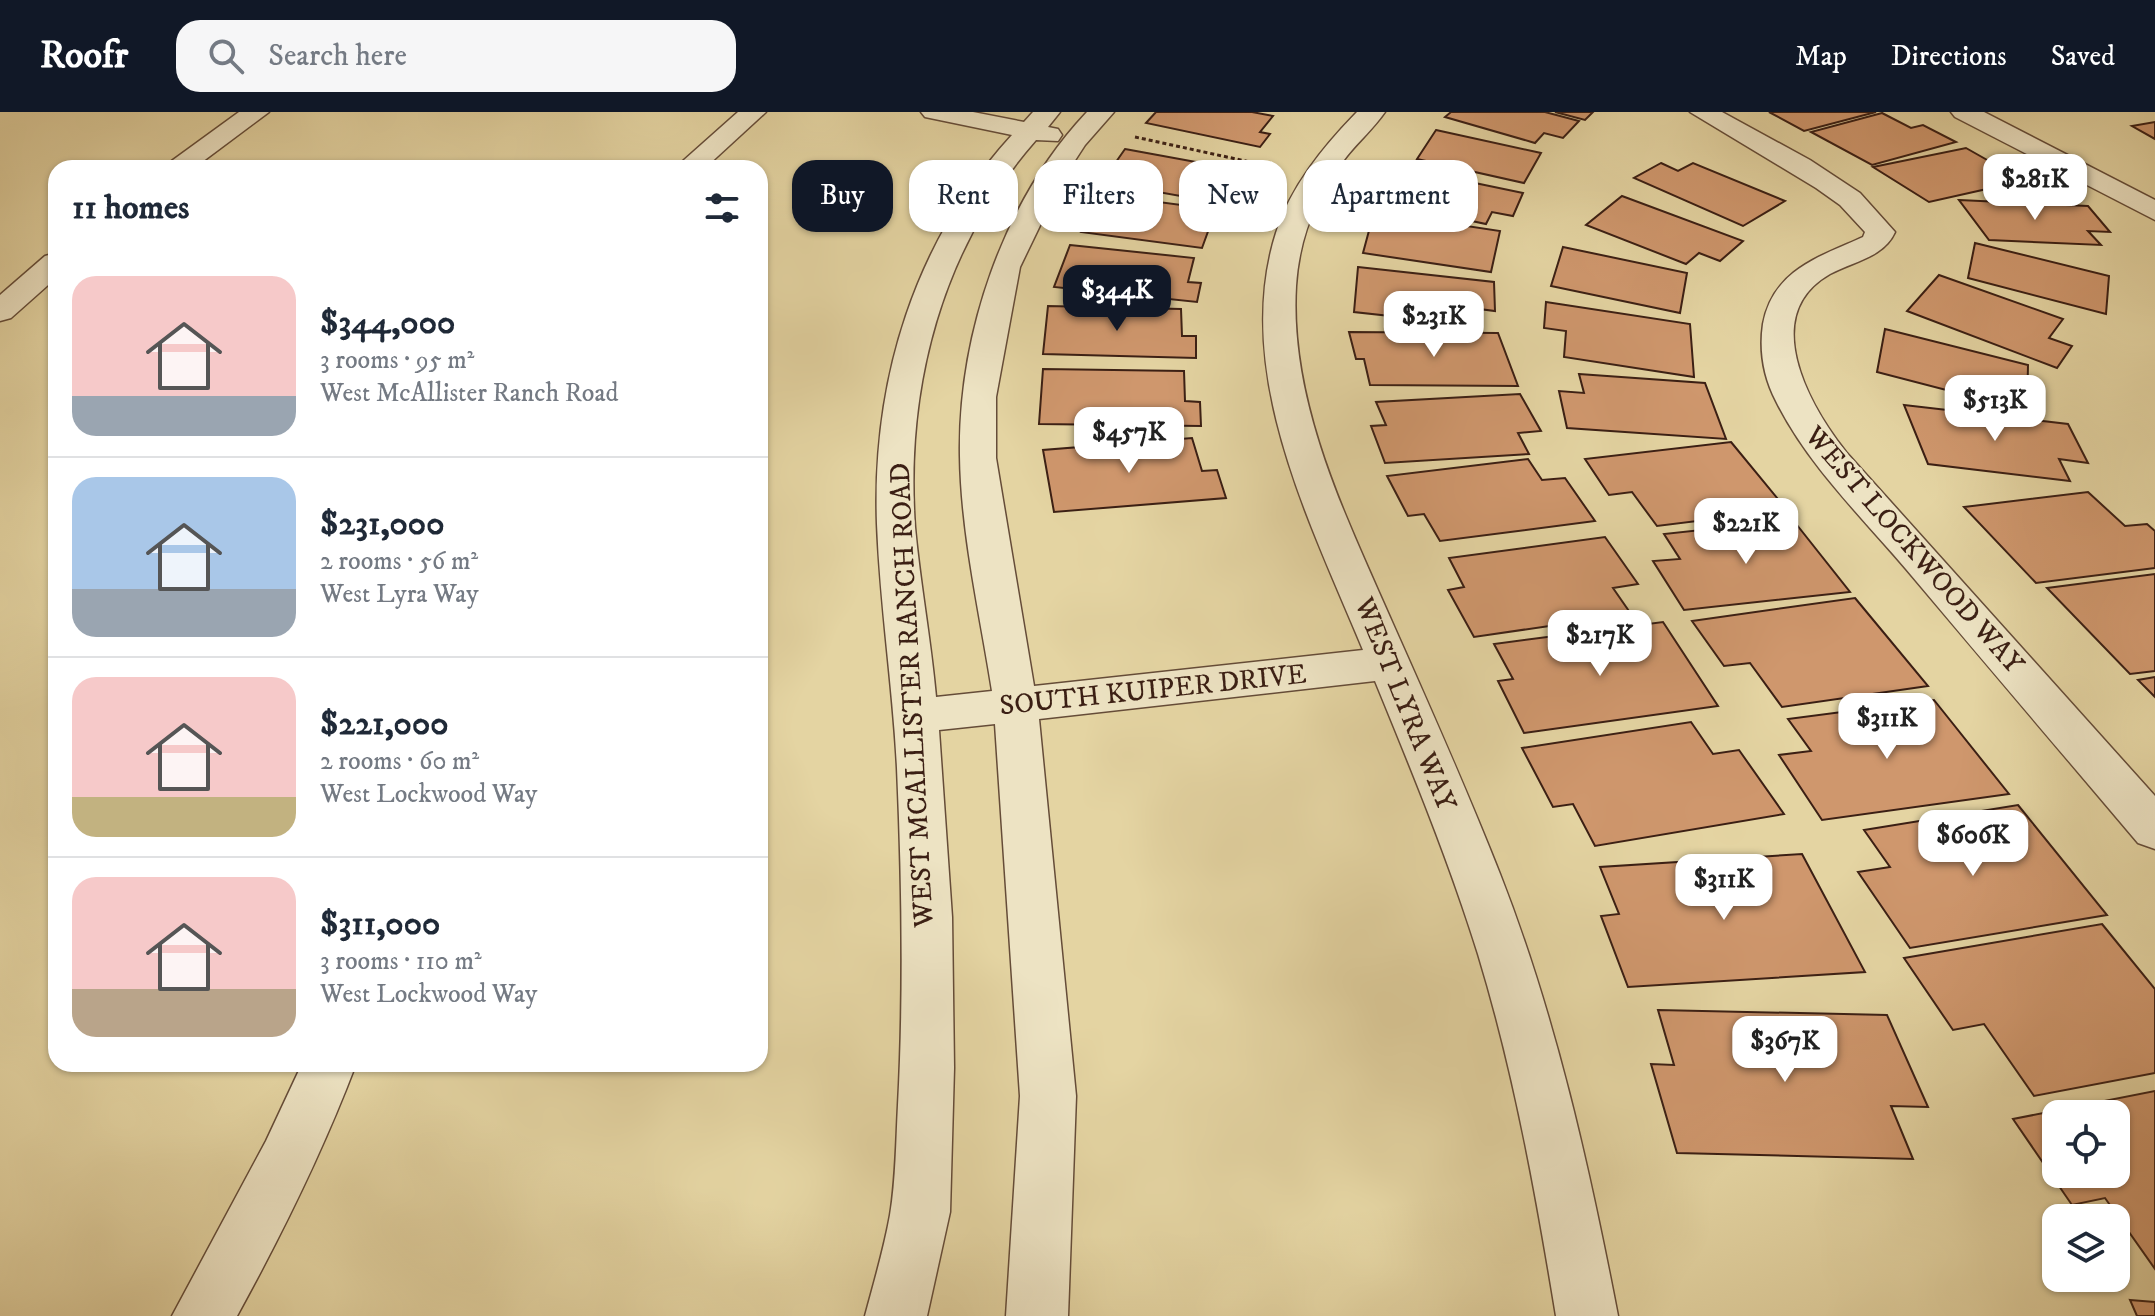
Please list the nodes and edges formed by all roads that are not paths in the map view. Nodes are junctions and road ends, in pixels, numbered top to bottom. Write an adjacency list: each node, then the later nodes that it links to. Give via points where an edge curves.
1 (256, 112): 8 (street)
2 (753, 112): 9 (street)
3 (934, 112): 7 (street)
4 (1372, 112): 13 (street, WEST LYRA WAY, via 1336,151 1290,234 1281,284 1282,346 1292,409 1312,477)
5 (1703, 112): 16 (street, WEST LOCKWOOD WAY, via 1848,197 1880,232 1875,243 1830,262 1793,288 1777,343 1787,394 1833,460)
6 (1964, 112): 10 (street)
7 (1076, 126): 14 (street, via 1005,267 979,397 978,458); 15 (street, WEST MCALLISTER RANCH ROAD, via 1006,153 975,196 944,253 904,375 896,523)
8 (187, 160)
9 (698, 160)
10 (2155, 211)
11 (48, 269): 12 (street)
12 (0, 311)
13 (1389, 663): 14 (street, SOUTH KUIPER DRIVE); 21 (street, WEST LYRA WAY, via 1503,952 1540,1086)
14 (1016, 705): 15 (street, SOUTH KUIPER DRIVE); 20 (street, via 1048,1096)
15 (916, 716): 19 (street, WEST MCALLISTER RANCH ROAD, via 930,1020 920,1212)
16 (2155, 829)
17 (326, 1072): 18 (street, via 247,1238)
18 (203, 1316)
19 (896, 1316)
20 (1037, 1316)
21 (1587, 1316)

